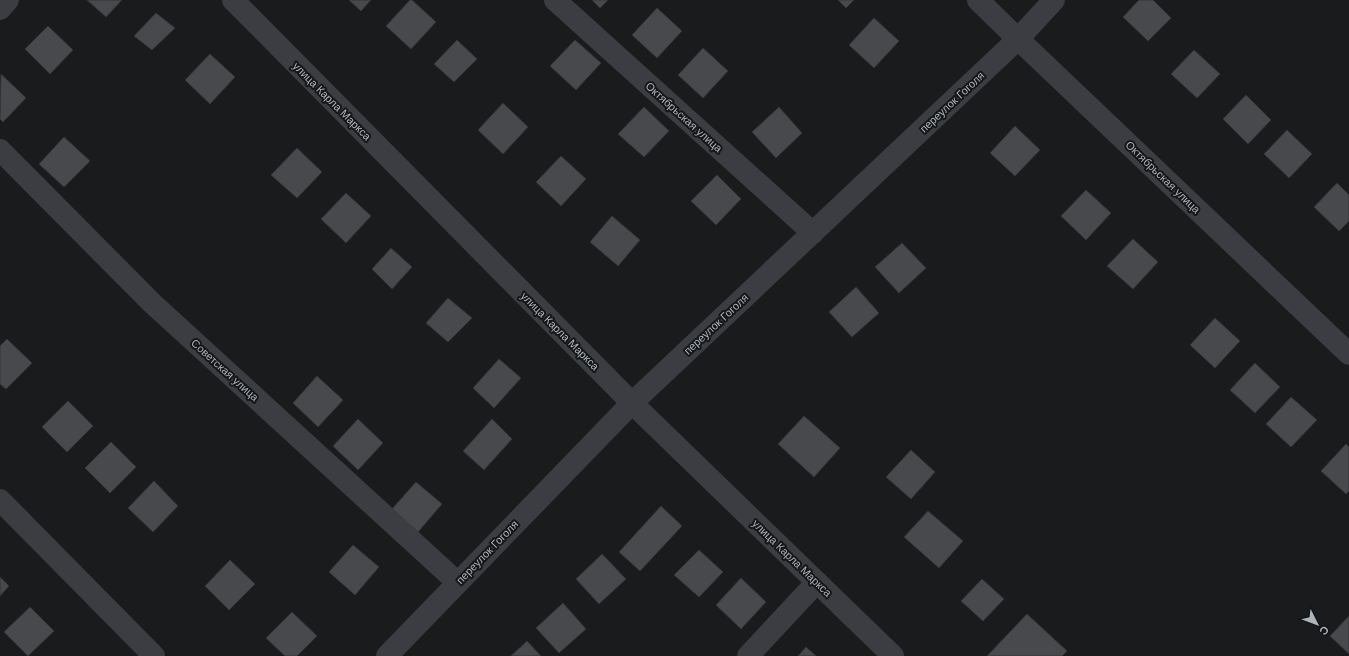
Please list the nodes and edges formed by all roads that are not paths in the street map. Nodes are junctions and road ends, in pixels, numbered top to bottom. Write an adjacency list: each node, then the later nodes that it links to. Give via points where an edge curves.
1 (8, 0): 6 (street)
2 (233, 0): 11 (street, улица Карла Маркса)
3 (555, 0): 9 (street, Октябрьская улица)
4 (978, 0): 7 (street, Октябрьская улица)
5 (1054, 0): 7 (street, переулок Гоголя)
6 (0, 10)
7 (1018, 39): 9 (street, переулок Гоголя); 10 (street, Октябрьская улица)
8 (0, 150): 13 (street, Советская улица, via 152,303)
9 (813, 233): 11 (street, переулок Гоголя)
10 (1349, 354)
11 (632, 403): 13 (street, переулок Гоголя); 14 (street, улица Карла Маркса)
12 (0, 500): 15 (street)
13 (457, 582): 16 (street, переулок Гоголя)
14 (817, 582): 17 (street); 18 (street, улица Карла Маркса)
15 (154, 656)
16 (387, 656)
17 (748, 656)
18 (893, 656)

